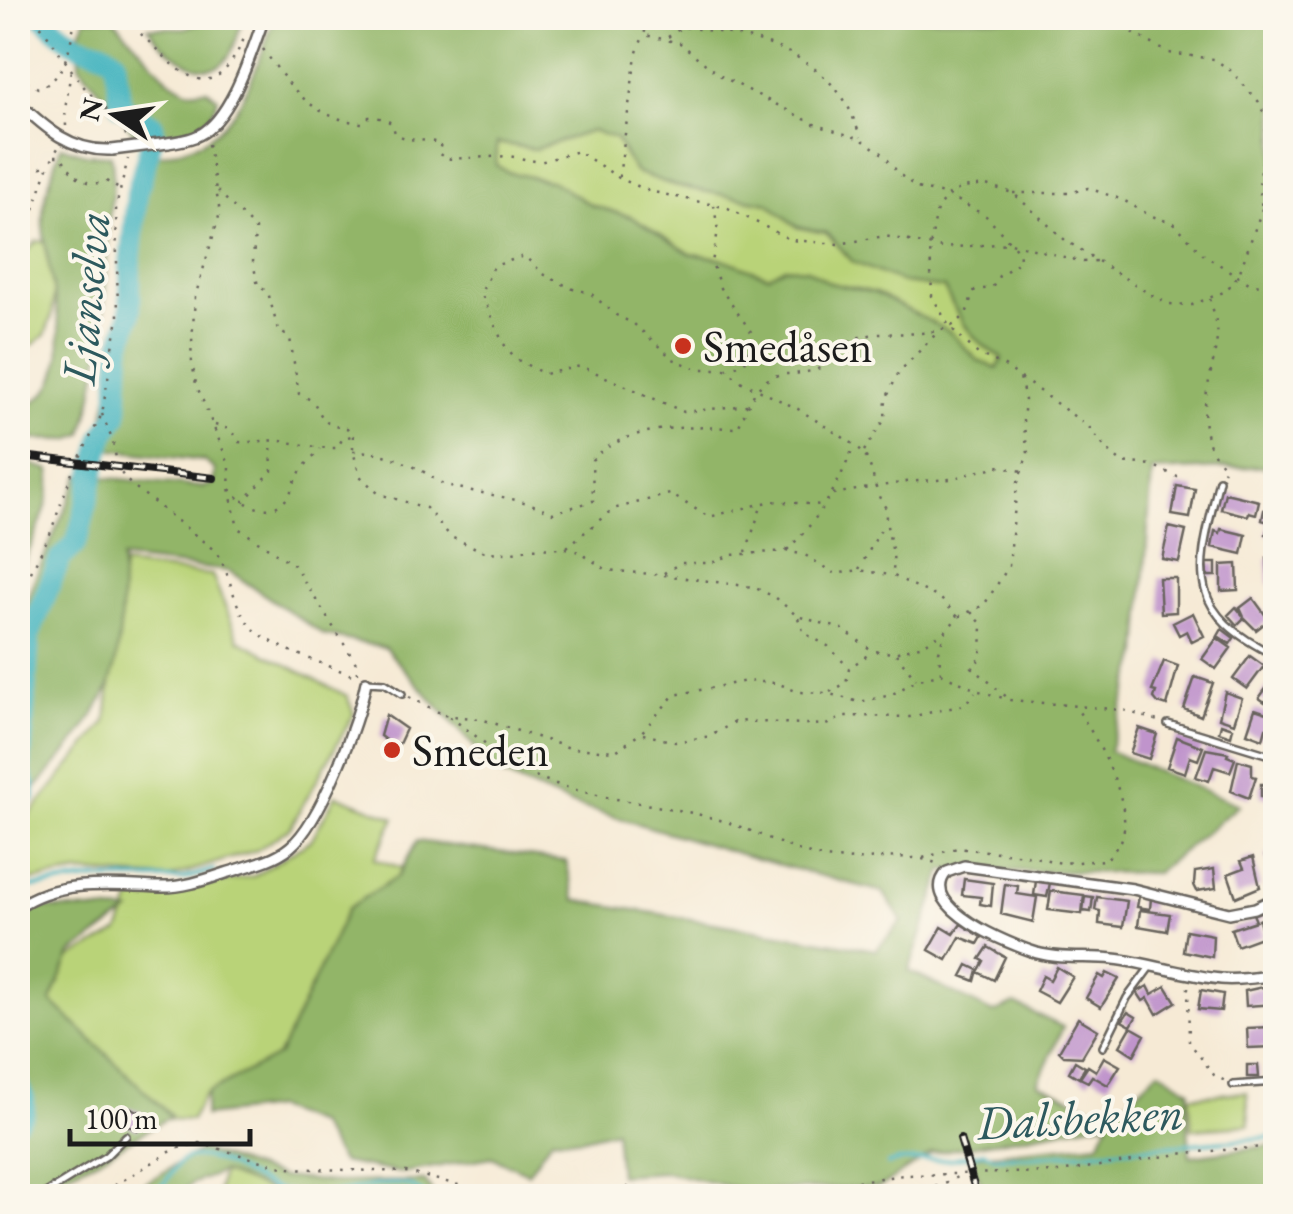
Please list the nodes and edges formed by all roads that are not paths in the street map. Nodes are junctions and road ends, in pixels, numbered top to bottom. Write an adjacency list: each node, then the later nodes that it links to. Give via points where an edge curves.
1 (264, 18): 2 (street, bridge, via 226,107 202,134 112,150 84,148 62,139)
2 (18, 102)
3 (1219, 480): 4 (lane, via 1200,560 1204,595 1228,625)
4 (1276, 656)
5 (366, 682): 6 (lane); 10 (street, via 323,797 288,849 196,882 80,887)
6 (402, 694)
7 (1168, 724): 8 (lane)
8 (1276, 757)
9 (1276, 898): 11 (street, via 1229,912 1105,884 979,867 954,867 941,878 944,904 998,937 1052,956)
10 (18, 907)
11 (1150, 966): 12 (street, via 1221,979); 13 (lane)
12 (1276, 975)
13 (1103, 1047)
14 (1276, 1082): 15 (lane)
15 (1233, 1084)
16 (126, 1136): 17 (lane)
17 (41, 1196)

